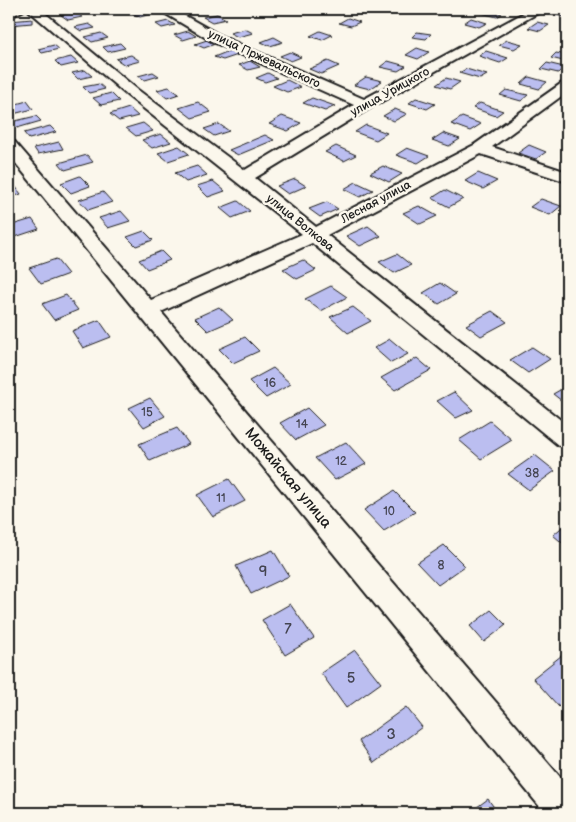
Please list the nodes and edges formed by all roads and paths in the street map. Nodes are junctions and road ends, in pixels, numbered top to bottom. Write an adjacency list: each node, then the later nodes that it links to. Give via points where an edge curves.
1 (20, 9): 5 (street)
2 (33, 9): 11 (street, улица Волкова, via 133,93)
3 (165, 9): 7 (street, улица Пржевальского, via 217,39)
4 (539, 9): 7 (street, улица Урицкого)
5 (9, 14)
6 (567, 86): 9 (street, Лесная улица)
7 (365, 105): 11 (street, улица Урицкого)
8 (9, 145): 13 (street, Можайская улица)
9 (480, 148): 10 (street); 12 (street, Лесная улица)
10 (567, 177)
11 (244, 178): 12 (street, улица Волкова)
12 (314, 235): 13 (street, Лесная улица); 14 (street, улица Волкова)
13 (147, 310): 15 (street, Можайская улица)
14 (567, 438)
15 (567, 812)

